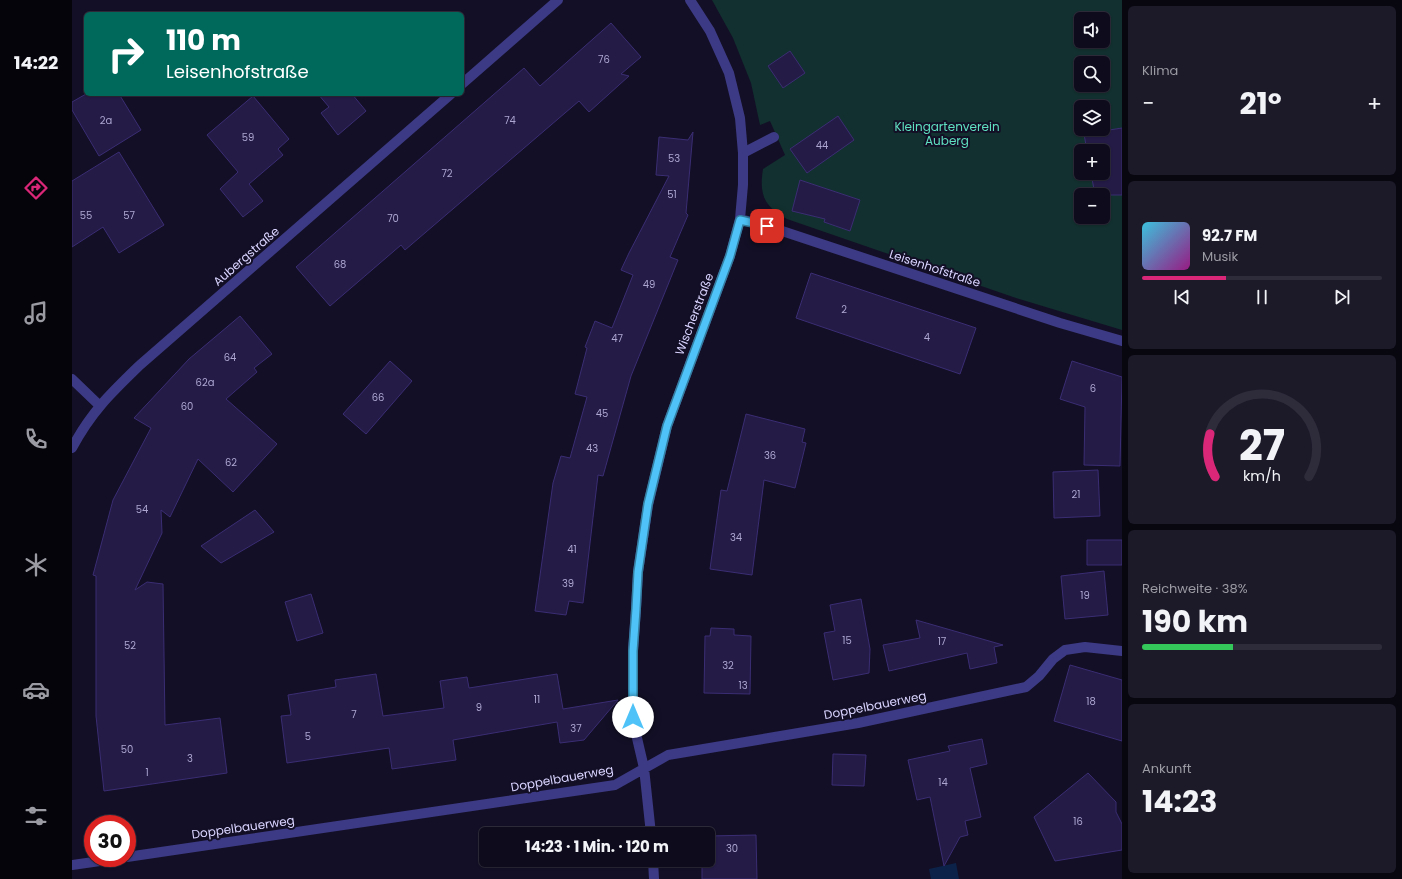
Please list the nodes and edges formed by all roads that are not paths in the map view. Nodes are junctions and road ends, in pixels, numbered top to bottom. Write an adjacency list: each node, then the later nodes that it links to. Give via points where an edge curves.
1 (558, 0): 3 (street)
2 (690, 0): 6 (street, Wischerstraße, via 710,31 729,73 740,118)
3 (464, 82)
4 (449, 96): 10 (street, Aubergstraße, via 140,365)
5 (774, 137): 6 (street)
6 (744, 153): 7 (street, Wischerstraße)
7 (740, 220): 8 (street, Leisenhofstraße, via 767,226 1053,321); 13 (street, Wischerstraße, via 730,256 667,426 648,504 638,572 633,651 633,721)
8 (1122, 341)
9 (72, 379): 10 (street)
10 (100, 405): 11 (street, Aubergstraße)
11 (72, 448)
12 (1122, 651): 13 (street, Doppelbauerweg, via 1085,647 1065,650 1026,687 858,722 668,755)
13 (644, 768): 14 (street, Wischerstraße); 15 (street, Doppelbauerweg, via 615,784)
14 (650, 827)
15 (136, 856)
16 (84, 863): 17 (street)
17 (72, 865)
18 (653, 867): 19 (street)
19 (654, 879)

